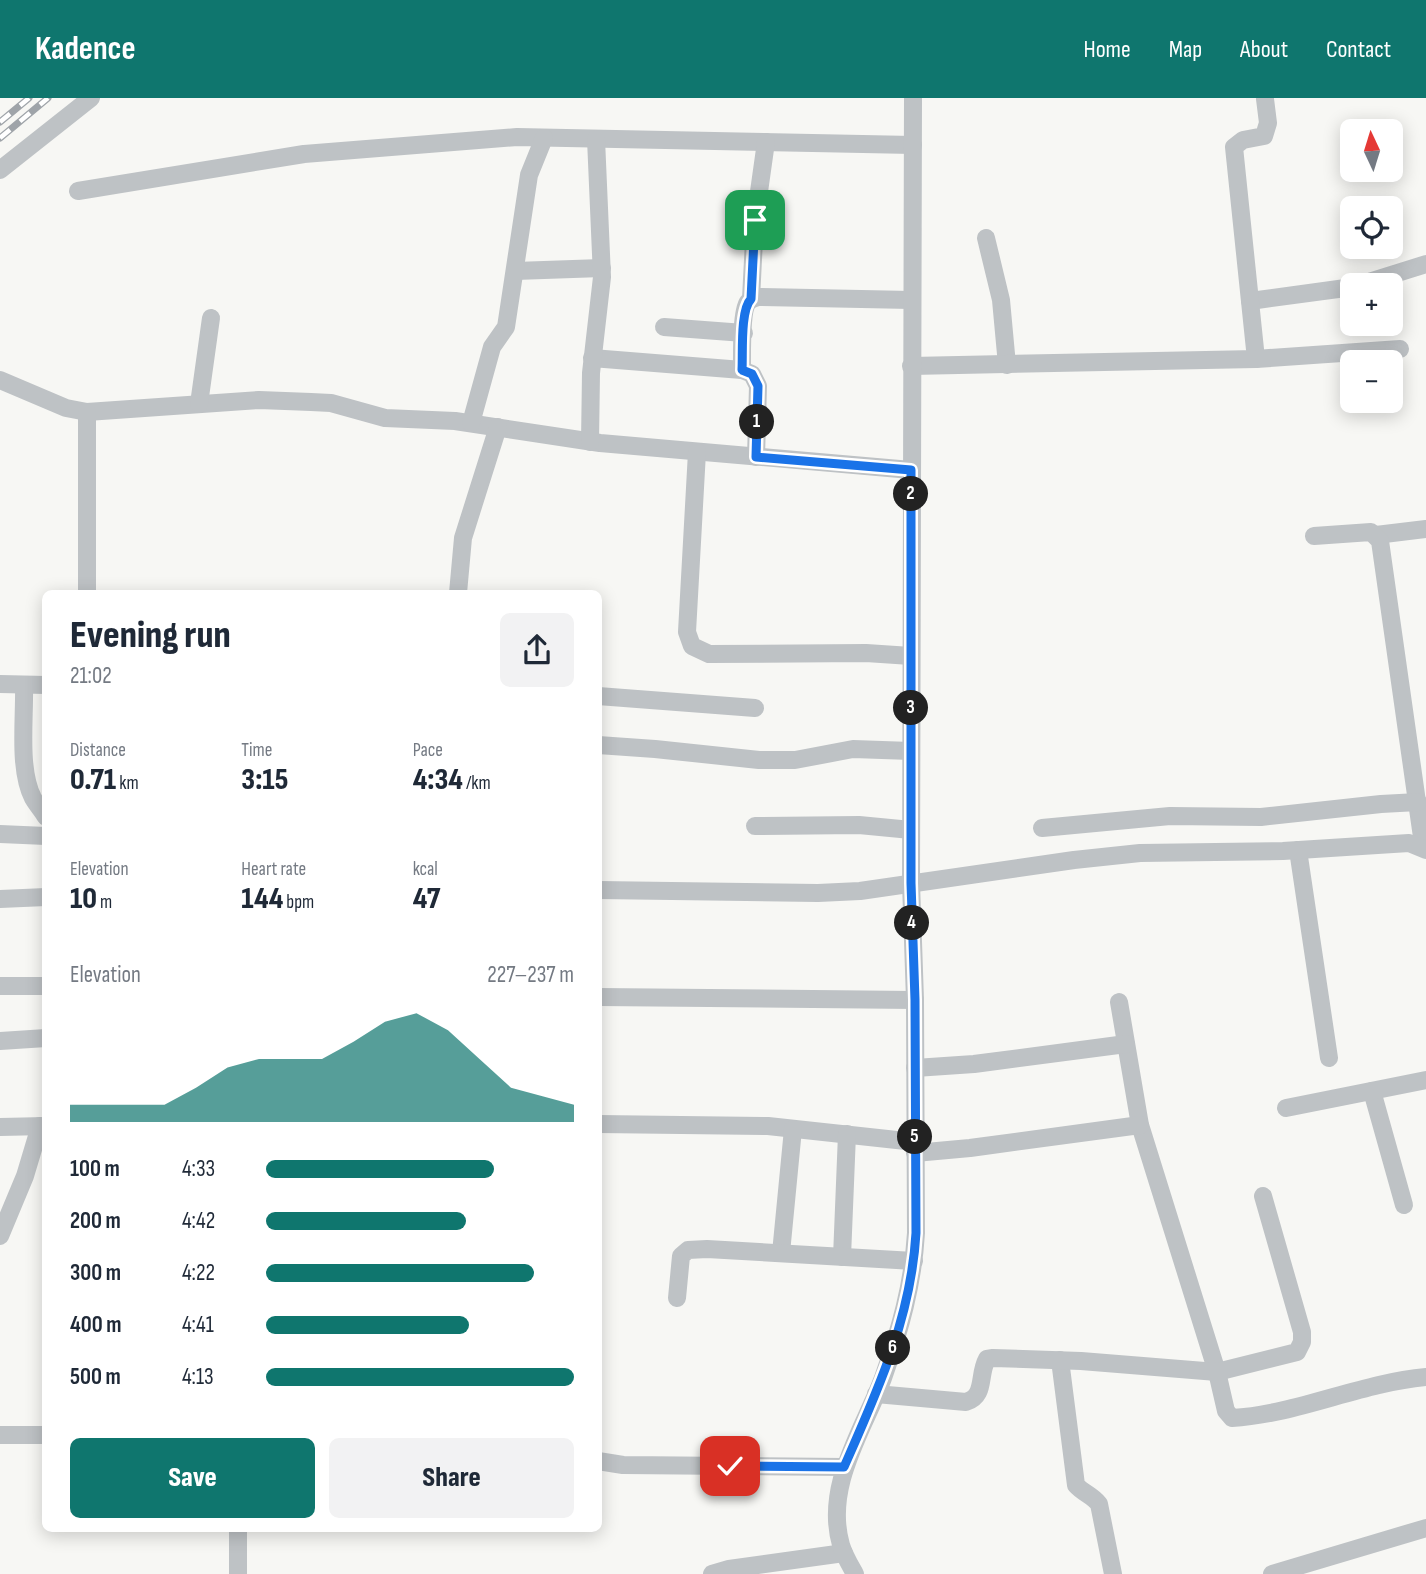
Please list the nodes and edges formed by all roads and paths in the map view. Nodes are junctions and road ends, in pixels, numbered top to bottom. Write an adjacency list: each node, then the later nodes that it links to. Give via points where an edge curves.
1 (91, 98): 8 (street)
2 (913, 98): 7 (street)
3 (1265, 99): 18 (street, via 1268,123 1264,136 1234,147)
4 (544, 138): 5 (street); 9 (street, via 304,154); 13 (street, via 529,174)
5 (596, 139): 6 (street); 12 (street)
6 (766, 142): 7 (street); 16 (street, via 755,220)
7 (912, 145): 17 (street)
8 (0, 170)
9 (78, 191)
10 (986, 238): 25 (street, via 1001,300)
11 (1426, 264): 14 (street)
12 (602, 268): 13 (street); 23 (street)
13 (515, 271): 31 (street, via 506,327 492,347)
14 (1397, 273)
15 (1340, 289): 18 (street)
16 (751, 299): 17 (street); 21 (street, via 746,304)
17 (911, 300): 26 (street)
18 (1250, 301): 24 (street)
19 (211, 318): 29 (street)
20 (664, 327): 21 (street)
21 (744, 333): 27 (street)
22 (1399, 349): 24 (street)
23 (592, 358): 27 (street); 33 (street)
24 (1256, 359): 25 (street)
25 (1007, 365): 26 (street)
26 (911, 366): 36 (street)
27 (742, 370): 35 (street, via 752,374 758,386)
28 (0, 380): 30 (street)
29 (199, 404): 30 (street); 31 (street, via 259,400 331,403 385,418)
30 (87, 412): 40 (street)
31 (471, 423): 32 (street)
32 (498, 427): 33 (street); 41 (street, via 463,538)
33 (590, 442): 34 (street)
34 (697, 452): 35 (street); 42 (street, via 687,632 692,646 709,654)
35 (756, 457): 36 (street)
36 (911, 470): 42 (street)
37 (1426, 529): 38 (street)
38 (1376, 535): 39 (street); 50 (street)
39 (1314, 536)
40 (87, 590)
41 (458, 590)
42 (911, 656): 49 (street)
43 (0, 684): 44 (street)
44 (24, 685): 45 (street); 51 (street, via 25,764 28,784)
45 (42, 685)
46 (602, 696): 47 (street)
47 (755, 708)
48 (602, 746): 49 (street, via 759,760 795,760 853,749)
49 (911, 751): 54 (street)
50 (1418, 802): 53 (street, via 1282,816 1170,816); 57 (street)
51 (42, 811)
52 (755, 826): 54 (street, via 859,825)
53 (1042, 828)
54 (911, 830): 59 (street)
55 (0, 834): 56 (street)
56 (42, 836)
57 (1421, 841): 58 (street)
58 (1297, 850): 59 (street, via 1140,853); 71 (street)
59 (911, 883): 60 (street, via 818,893); 66 (street)
60 (602, 890)
61 (42, 897): 62 (street)
62 (0, 899)
63 (0, 986): 64 (street)
64 (42, 986)
65 (602, 997): 66 (street)
66 (915, 1000): 72 (street)
67 (1119, 1002): 70 (street)
68 (42, 1038): 69 (street)
69 (0, 1041)
70 (1126, 1044): 72 (street); 77 (street)
71 (1329, 1058)
72 (915, 1068): 83 (street)
73 (1426, 1080): 74 (street)
74 (1371, 1091): 75 (street); 85 (street)
75 (1286, 1108)
76 (602, 1124): 81 (street)
77 (1140, 1125): 83 (street, via 970,1149); 92 (street)
78 (42, 1126): 79 (street)
79 (0, 1127)
80 (42, 1129): 86 (street)
81 (793, 1129): 82 (street); 87 (street)
82 (847, 1135): 83 (street); 88 (street)
83 (915, 1147): 89 (street)
84 (1263, 1196): 92 (street, via 1302,1342 1297,1352)
85 (1404, 1205)
86 (0, 1236)
87 (781, 1253): 88 (street); 90 (street, via 688,1250 681,1256)
88 (842, 1257): 89 (street)
89 (914, 1261): 94 (street, via 897,1338)
90 (677, 1298)
91 (1060, 1360): 92 (street); 94 (street, via 987,1359 980,1395 966,1402); 105 (street, via 1076,1485 1099,1504)
92 (1217, 1372): 93 (street, via 1226,1411 1232,1418)
93 (1426, 1377)
94 (876, 1394): 98 (street)
95 (0, 1435): 96 (street)
96 (42, 1435)
97 (602, 1462): 98 (street)
98 (844, 1467): 101 (street, via 836,1525)
99 (1426, 1528): 106 (street)
100 (238, 1532): 102 (street)
101 (844, 1553): 103 (street); 104 (street)
102 (238, 1574)
103 (712, 1574)
104 (855, 1574)
105 (1113, 1574)
106 (1272, 1574)

